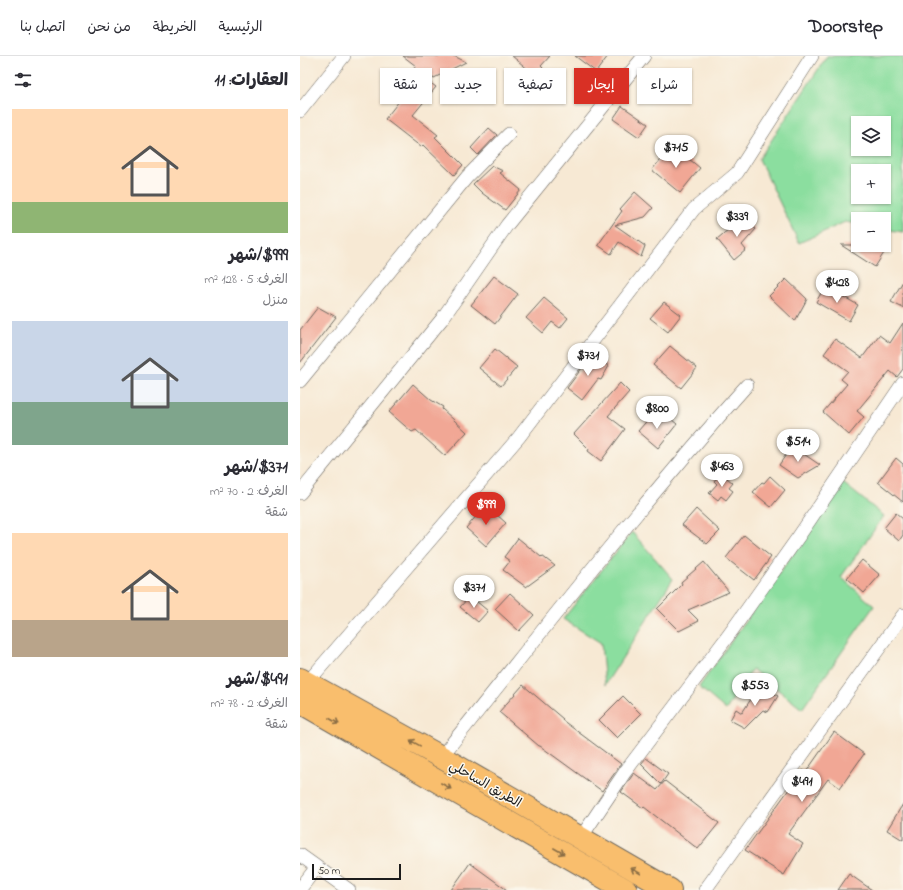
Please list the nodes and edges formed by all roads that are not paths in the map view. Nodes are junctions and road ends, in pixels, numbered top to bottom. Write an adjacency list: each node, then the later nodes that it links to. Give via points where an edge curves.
1 (344, 56): 4 (street)
2 (644, 56): 9 (street, via 507,225 442,319)
3 (812, 56): 11 (street, via 737,173 694,209 518,437)
4 (300, 111)
5 (509, 134): 6 (street, via 467,177)
6 (300, 381)
7 (903, 383): 13 (street, via 737,624 625,772)
8 (747, 386): 12 (street, via 634,517)
9 (300, 493)
10 (903, 615): 20 (street)
11 (302, 688): 12 (highway, الطريق الساحلي, one-way to 11); 18 (highway, الطريق الساحلي, one-way to 18)
12 (441, 757): 13 (highway, الطريق الساحلي)
13 (580, 838): 19 (highway, الطريق الساحلي, one-way to 13)
14 (300, 854): 15 (street)
15 (316, 868): 16 (street); 17 (street)
16 (300, 889)
17 (349, 890)
18 (626, 890)
19 (670, 890)
20 (704, 890)

